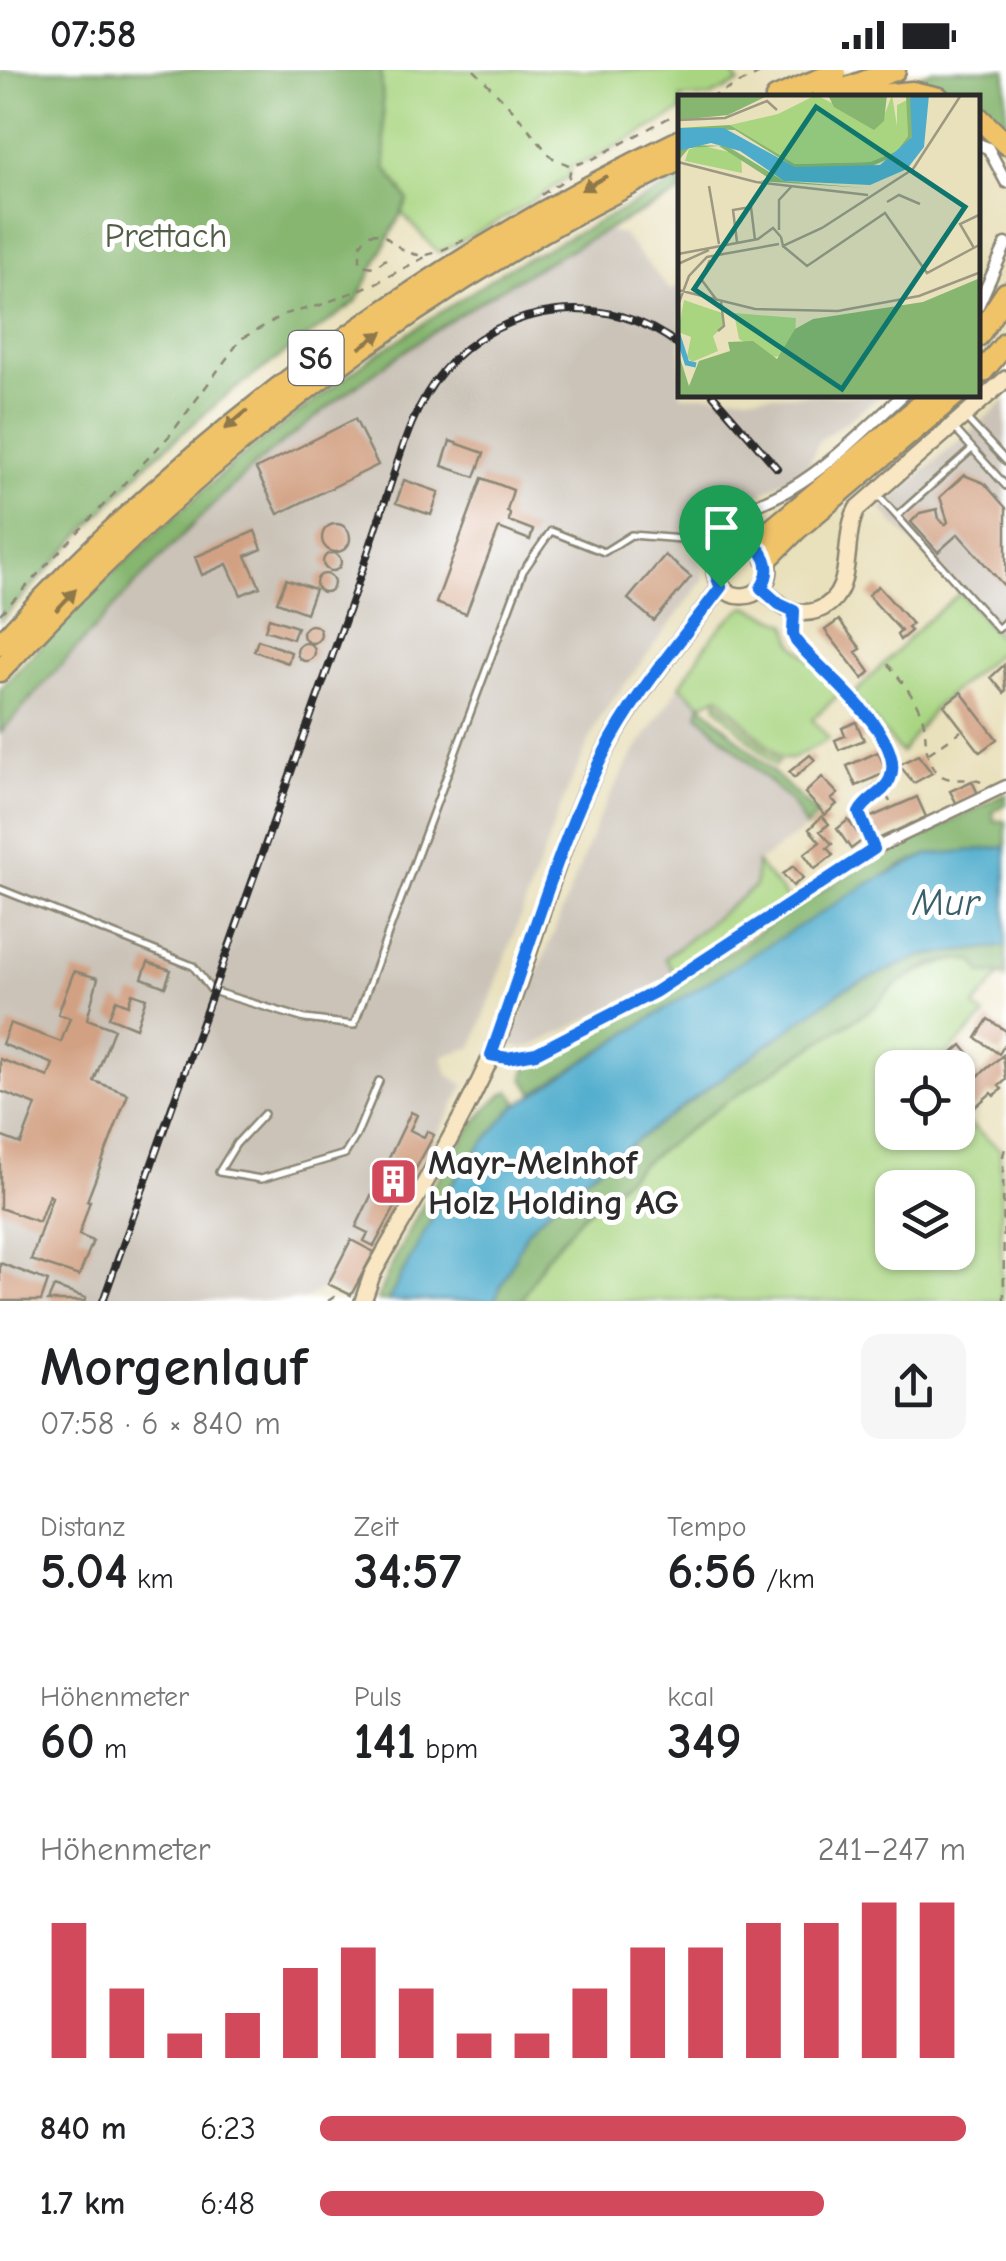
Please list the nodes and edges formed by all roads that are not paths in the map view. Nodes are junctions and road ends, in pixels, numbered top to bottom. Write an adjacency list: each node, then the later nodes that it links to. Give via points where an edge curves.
1 (895, 70): 2 (highway)
2 (834, 84): 3 (highway); 4 (highway)
3 (788, 95)
4 (926, 95)
5 (981, 120): 7 (highway)
6 (678, 141): 40 (highway, S6, one-way to 40, via 477,249 364,322 254,404 141,502)
7 (1006, 144)
8 (981, 145): 10 (street)
9 (678, 161): 41 (highway, S6, one-way to 9, via 154,514 375,336 485,265)
10 (1006, 182)
11 (1006, 244): 13 (street)
12 (1006, 293): 15 (highway)
13 (981, 299)
14 (1006, 321): 18 (highway)
15 (981, 331)
16 (1006, 343): 19 (highway)
17 (1006, 354): 20 (highway)
18 (981, 364)
19 (981, 365)
20 (981, 366)
21 (1004, 384): 22 (main road)
22 (981, 397)
23 (980, 398): 25 (main road)
24 (903, 406): 32 (street, via 790,489 741,510); 33 (highway)
25 (956, 412): 26 (lane); 27 (lane); 29 (main road); 35 (highway, via 797,529)
26 (972, 448): 28 (lane); 30 (lane)
27 (1006, 462)
28 (1006, 486)
29 (874, 491): 30 (lane); 38 (main road, via 853,517 837,595 818,610)
30 (897, 516): 39 (lane, via 998,628)
31 (686, 540): 32 (street); 45 (lane, via 631,535 604,552 551,531 523,570 354,1025 305,1019 212,991 193,966)
32 (698, 543): 34 (street)
33 (751, 544): 34 (main road); 35 (main road)
34 (723, 550): 36 (main road, via 715,569)
35 (767, 559): 37 (main road)
36 (721, 587): 37 (main road, via 740,596); 46 (main road, via 602,757)
37 (761, 588): 38 (main road)
38 (794, 611): 42 (lane, via 796,641)
39 (1006, 621)
40 (0, 644)
41 (0, 672)
42 (884, 740): 44 (street, via 890,780 859,813)
43 (1006, 786): 44 (street)
44 (874, 849): 46 (street, via 655,992 536,1053)
45 (0, 889)
46 (491, 1055): 49 (main road)
47 (379, 1081): 48 (lane, via 345,1154 261,1179 219,1172)
48 (264, 1114)
49 (364, 1301)

